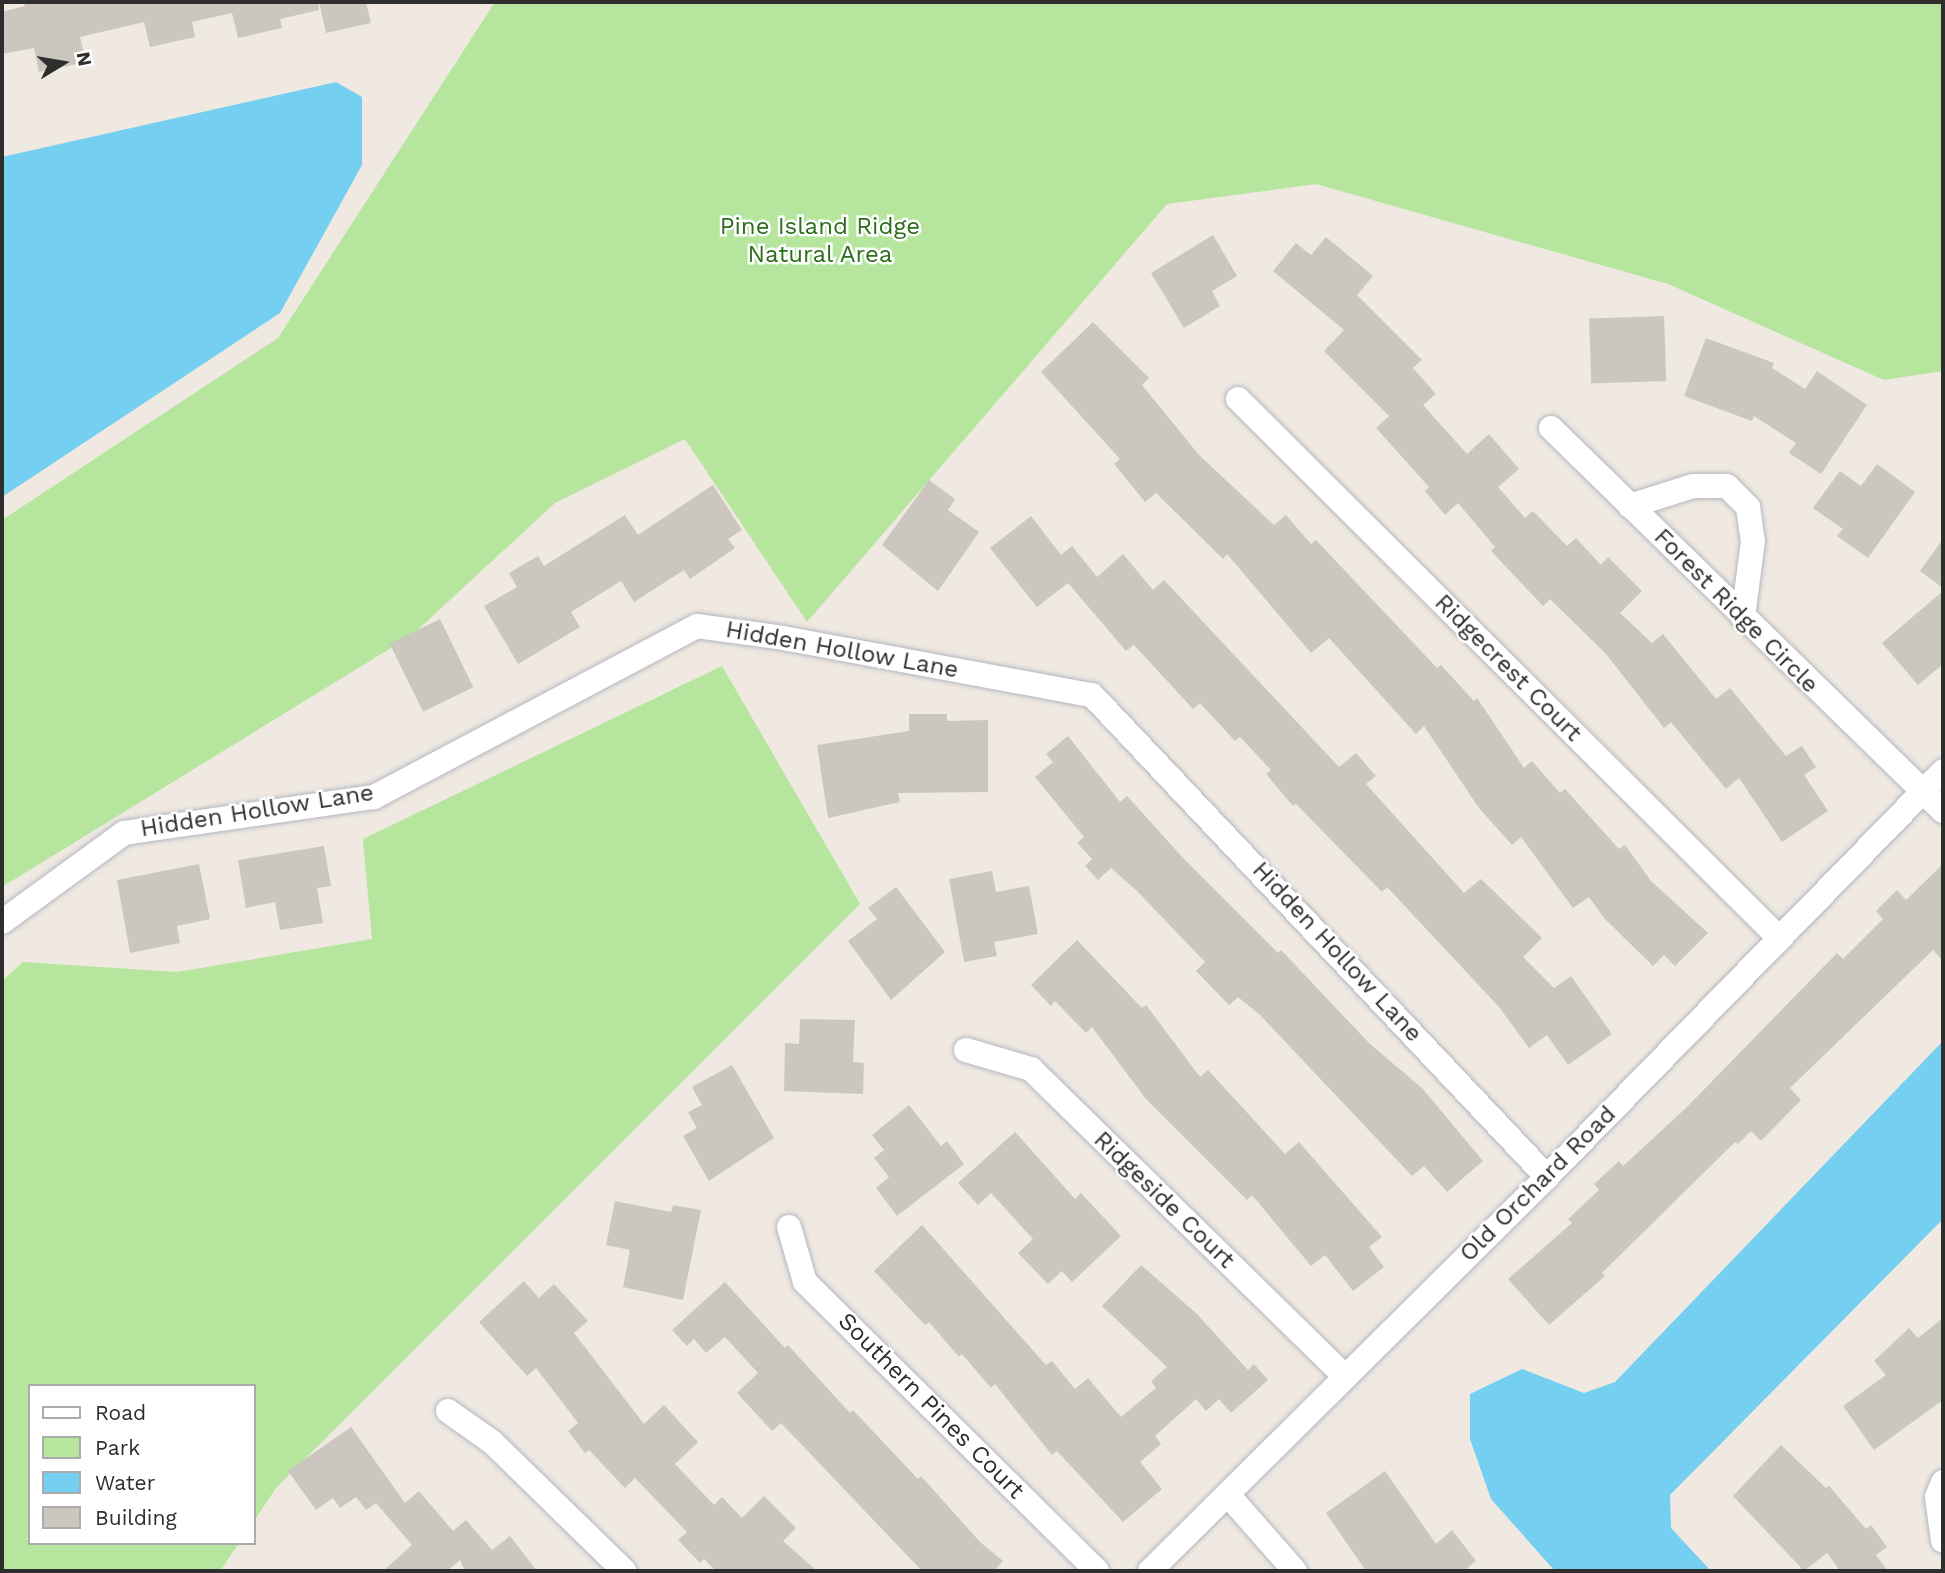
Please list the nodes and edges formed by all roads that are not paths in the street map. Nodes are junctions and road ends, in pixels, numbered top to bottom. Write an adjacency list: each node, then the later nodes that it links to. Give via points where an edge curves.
1 (1238, 399): 10 (street, Ridgecrest Court)
2 (1551, 428): 3 (street, Forest Ridge Circle)
3 (1630, 506): 4 (street, Forest Ridge Circle); 4 (street, via 1693,486 1727,486 1748,507 1753,541)
4 (1743, 617): 6 (street, Forest Ridge Circle)
5 (1943, 771): 6 (street, Old Orchard Road)
6 (1922, 793): 7 (street, Forest Ridge Circle); 8 (street, Forest Ridge Circle); 10 (street, Old Orchard Road)
7 (1943, 811)
8 (1943, 817)
9 (2, 922): 12 (street, Hidden Hollow Lane, via 124,833 374,797 698,626 783,638 1092,695)
10 (1778, 937): 12 (street, Old Orchard Road)
11 (966, 1051): 14 (street, Ridgeside Court, via 1031,1069)
12 (1547, 1177): 14 (street, Old Orchard Road)
13 (789, 1227): 20 (street, Southern Pines Court, via 805,1282)
14 (1345, 1377): 17 (street, Old Orchard Road)
15 (448, 1412): 19 (street, via 492,1442)
16 (1943, 1482): 18 (street, via 1937,1497)
17 (1229, 1496): 21 (street, Old Orchard Road); 22 (street)
18 (1943, 1541)
19 (624, 1571)
20 (1097, 1571)
21 (1150, 1571)
22 (1295, 1571)

